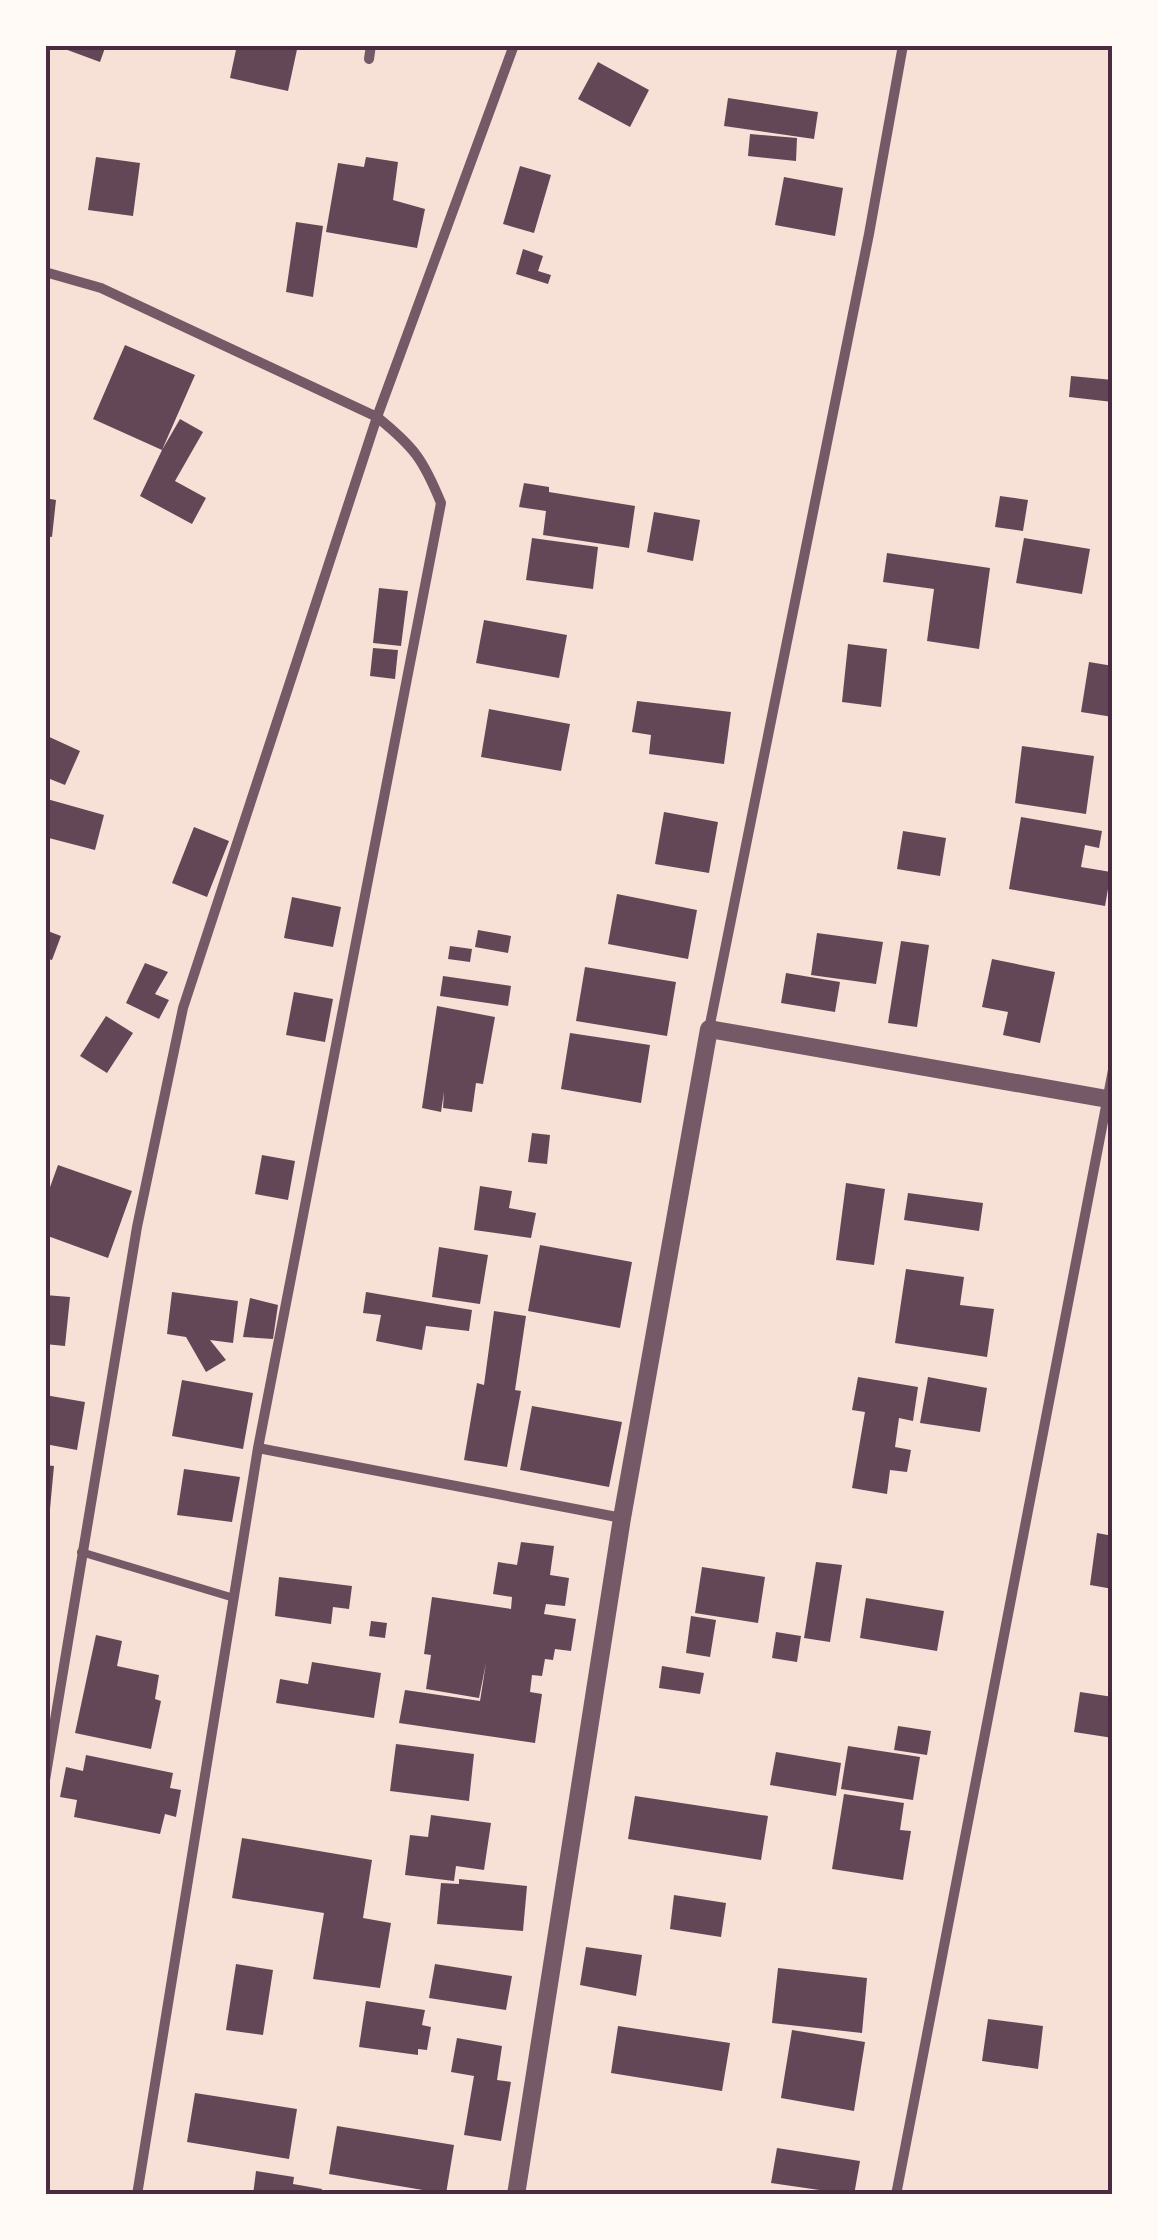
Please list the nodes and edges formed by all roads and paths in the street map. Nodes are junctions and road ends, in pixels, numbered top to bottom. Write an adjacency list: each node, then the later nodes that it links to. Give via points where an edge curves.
1 (372, 45): 4 (street)
2 (514, 45): 6 (street)
3 (903, 45): 7 (street)
4 (369, 59)
5 (45, 272): 6 (street, via 101,288)
6 (378, 417): 10 (street, via 425,464 441,502); 12 (street, via 183,1008)
7 (710, 1029): 9 (street); 11 (street)
8 (1113, 1070): 9 (street)
9 (1110, 1099): 17 (street)
10 (258, 1448): 11 (street); 13 (street)
11 (622, 1518): 16 (street)
12 (80, 1552): 13 (lane); 14 (street)
13 (234, 1598): 15 (street)
14 (45, 1780)
15 (137, 2195)
16 (516, 2195)
17 (896, 2195)

